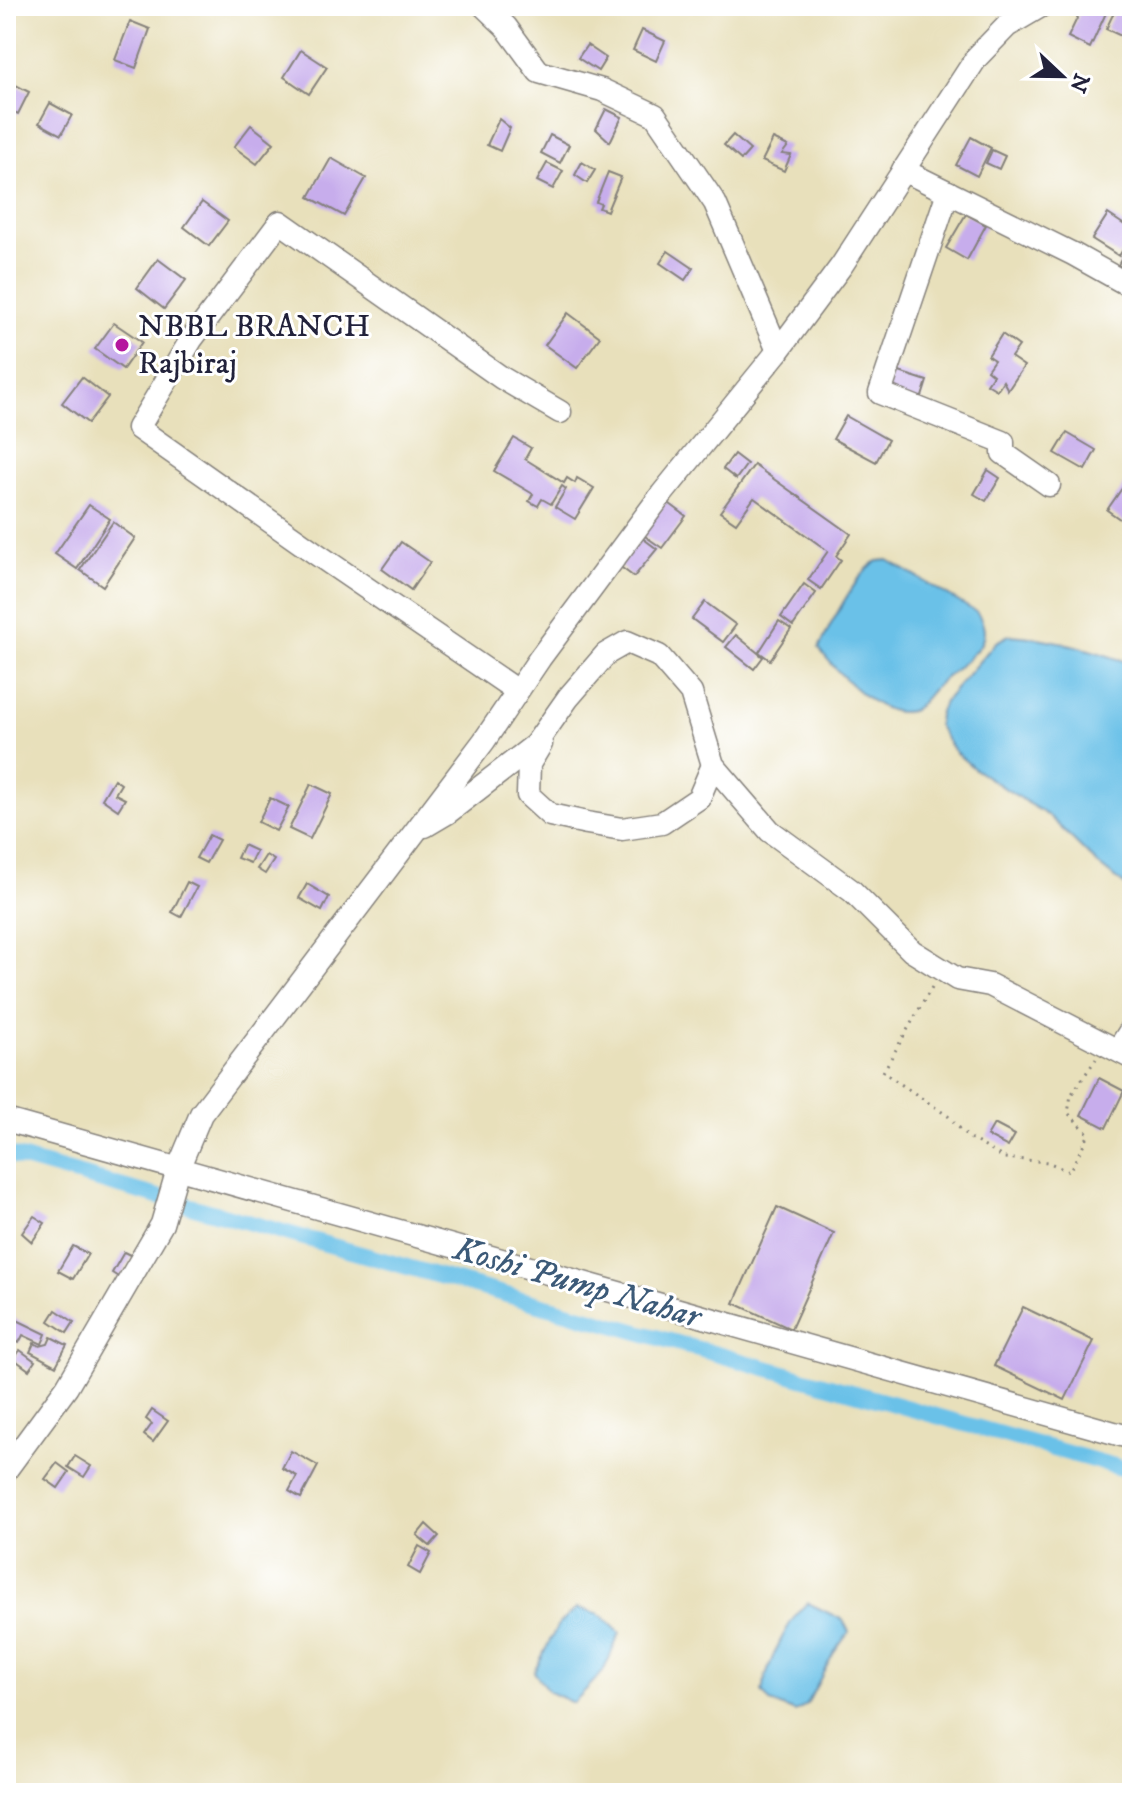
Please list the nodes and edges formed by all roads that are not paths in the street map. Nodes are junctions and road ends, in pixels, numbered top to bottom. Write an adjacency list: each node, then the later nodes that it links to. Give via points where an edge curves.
1 (484, 6): 6 (street, via 539,72 602,90 655,115 715,203)
2 (1041, 6): 3 (street, via 1007,26 977,57)
3 (903, 170): 4 (street); 6 (street)
4 (948, 192): 5 (street); 8 (street, via 880,393 1003,442 1003,453)
5 (1132, 287)
6 (778, 351): 9 (street, via 662,494)
7 (560, 412): 9 (street, via 502,378 280,222 191,340 138,428)
8 (1049, 485)
9 (517, 691): 12 (street)
10 (568, 698): 11 (street, via 606,654 627,642 659,656 691,693); 11 (street, via 529,764 528,795 550,815 622,829 662,823 699,798); 12 (street, via 535,745)
11 (713, 765): 14 (street, via 770,831 852,891 912,951 957,979 990,985)
12 (414, 833): 16 (street, via 201,1114)
13 (1132, 1028): 14 (street)
14 (1119, 1051)
15 (6, 1120): 16 (street)
16 (178, 1169): 17 (street); 18 (street, via 162,1224 67,1387)
17 (1132, 1438)
18 (6, 1470)

